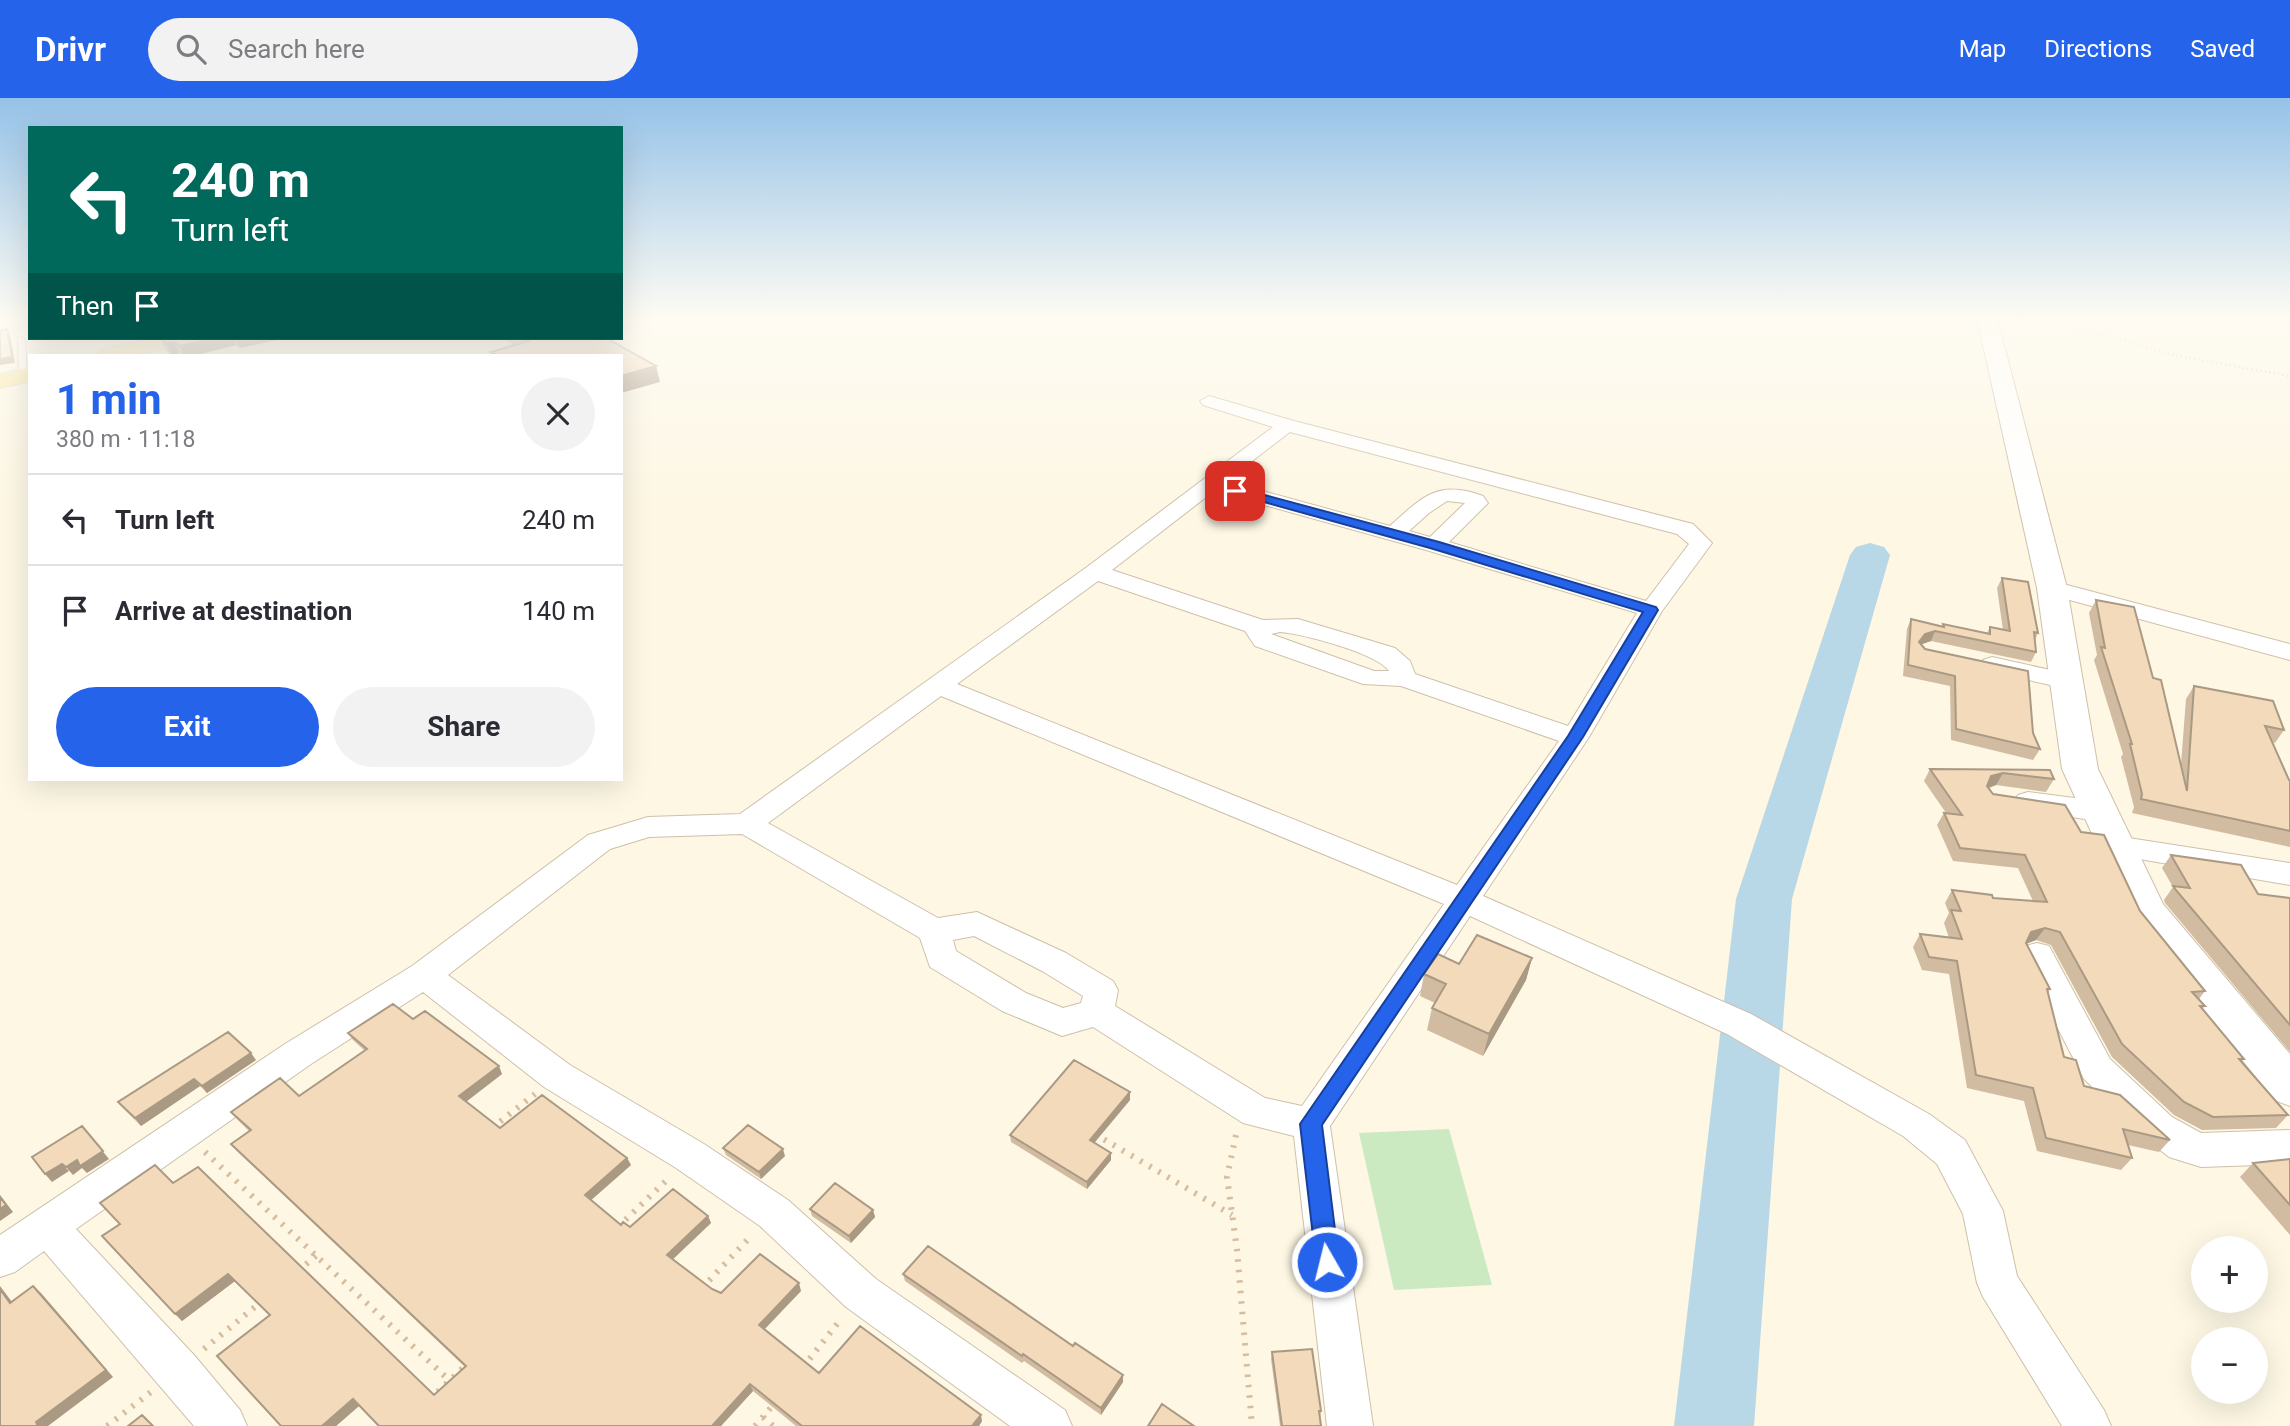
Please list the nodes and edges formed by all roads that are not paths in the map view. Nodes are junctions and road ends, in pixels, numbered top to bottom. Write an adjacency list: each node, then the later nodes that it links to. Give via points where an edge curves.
1 (2003, 380): 8 (street)
2 (1209, 401): 3 (street)
3 (1287, 425): 4 (street); 9 (street, via 1685,529 1701,543)
4 (1209, 483): 5 (street); 7 (street)
5 (1394, 534): 6 (street); 6 (street, via 1440,494 1476,500)
6 (1434, 545): 9 (street)
7 (1094, 572): 13 (street); 14 (street, via 1261,628 1256,632 1264,640 1372,679 1403,678)
8 (2052, 588): 10 (street); 12 (street)
9 (1651, 610): 14 (street)
10 (2290, 652)
11 (1970, 660): 12 (street)
12 (2064, 680): 16 (street, via 2080,769)
13 (936, 685): 17 (street); 20 (street)
14 (1576, 737): 20 (street)
15 (1997, 797): 16 (street)
16 (2098, 811): 18 (street)
17 (747, 824): 21 (street); 23 (street, via 648,827 599,842)
18 (2116, 846): 19 (street); 25 (street, via 2147,912)
19 (2290, 874)
20 (1464, 900): 26 (street); 33 (street, via 1739,1024 1887,1107 1951,1152 1983,1211 1998,1283)
21 (934, 931): 24 (street, via 942,958 1014,1002 1062,1022); 24 (street, via 977,924 1001,935 1101,990)
22 (2037, 955): 27 (street, via 2097,1069 2159,1128 2201,1150)
23 (424, 975): 28 (street, via 298,1054); 31 (street, via 557,1076 774,1213 861,1293)
24 (1097, 1012): 26 (street, via 1256,1112)
25 (2290, 1087)
26 (1311, 1124): 32 (street)
27 (2290, 1147)
28 (47, 1226): 29 (street); 30 (street)
29 (0, 1258)
30 (224, 1426)
31 (1049, 1426)
32 (1350, 1426)
33 (2088, 1426)

